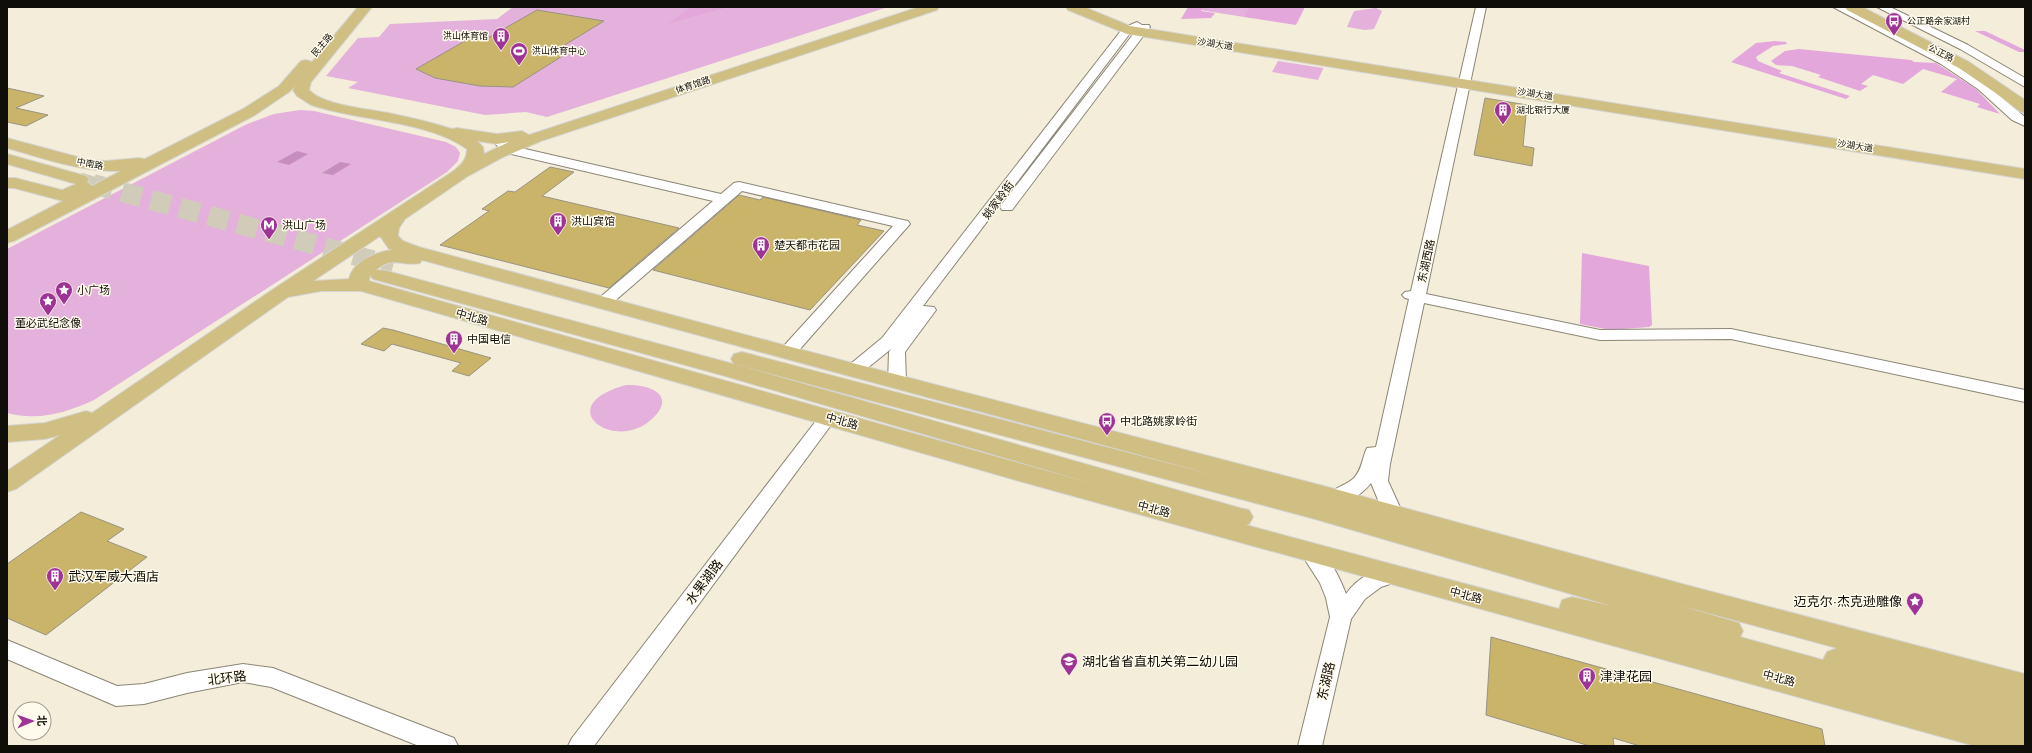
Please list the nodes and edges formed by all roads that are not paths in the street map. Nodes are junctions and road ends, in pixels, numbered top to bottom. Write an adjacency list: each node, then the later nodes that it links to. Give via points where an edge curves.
1 (354, 7): 15 (main road, 民主路)
2 (365, 7): 15 (main road, 民主路)
3 (913, 7): 24 (main road, 体育馆路)
4 (932, 7): 24 (main road, 体育馆路, via 578,123)
5 (1073, 7): 13 (main road, 沙湖大道)
6 (1092, 7): 13 (main road, 沙湖大道)
7 (1470, 7): 14 (street, 东湖西路)
8 (1481, 7): 14 (street, 东湖西路)
9 (1838, 7): 20 (street, via 1945,62 1986,90)
10 (1852, 7): 19 (main road, 公正路, via 1962,63)
11 (1864, 7): 17 (main road, 公正路, via 1962,55)
12 (1882, 7): 16 (street, via 1975,53)
13 (1138, 28): 14 (main road, 沙湖大道); 47 (street, 姚家岭街, via 888,342); 48 (street, 姚家岭街, via 901,345 897,352)
14 (1460, 80): 27 (main road, 沙湖大道); 30 (main road, 沙湖大道); 41 (street, 东湖西路)
15 (297, 82): 18 (main road, via 302,86 302,93); 21 (main road)
16 (2025, 83)
17 (2025, 96)
18 (330, 105): 21 (main road, via 290,104); 22 (main road)
19 (2025, 108)
20 (2025, 122)
21 (228, 123): 25 (main road)
22 (438, 130): 24 (main road, 体育馆路); 31 (main road, via 475,147 476,154 472,162)
23 (7, 142): 28 (main road, 中南路)
24 (502, 144): 31 (main road, 体育馆路); 34 (street)
25 (174, 151): 28 (main road, 中南路, via 132,165); 36 (main road)
26 (7, 159): 29 (main road, 中南路, via 74,183)
27 (2025, 166)
28 (95, 167): 32 (main road, via 104,172 104,176 67,195 15,182)
29 (7, 169)
30 (2025, 174)
31 (458, 176): 35 (main road)
32 (7, 183)
33 (7, 186): 36 (main road, via 42,203 40,212)
34 (723, 199): 42 (street); 44 (street, via 739,186 903,224)
35 (398, 216): 38 (main road, via 388,233 391,242 400,247); 40 (main road)
36 (26, 228): 37 (main road)
37 (7, 237)
38 (448, 260): 39 (main road, via 425,263 399,255 385,256 366,268 359,276 358,282); 42 (main road)
39 (378, 275): 40 (main road, 中北路); 45 (main road, 中北路); 46 (main road, 中北路)
40 (282, 292): 50 (main road)
41 (1414, 296): 49 (street, via 1600,334 1731,334); 58 (street, 东湖西路, via 1369,472 1360,485); 59 (street, 东湖西路, via 1379,481)
42 (604, 302): 43 (main road)
43 (658, 318): 44 (main road); 46 (main road)
44 (787, 353): 47 (main road)
45 (629, 361): 46 (main road); 51 (main road, 中北路)
46 (738, 365): 53 (main road, 中北路); 56 (main road, 中北路)
47 (854, 370): 48 (main road)
48 (897, 382): 54 (main road)
49 (2025, 396)
50 (115, 407): 52 (main road, via 58,428 28,434); 57 (main road)
51 (828, 417): 55 (main road, 中北路); 71 (street, 水果湖路)
52 (7, 434)
53 (1085, 449): 54 (main road); 61 (main road, 中北路, via 1315,510)
54 (1188, 459): 58 (main road)
55 (1019, 472): 56 (main road); 60 (main road, 中北路)
56 (1097, 476): 65 (main road, 中北路, via 1538,600)
57 (9, 481)
58 (1335, 498): 59 (main road)
59 (1393, 514): 63 (main road)
60 (1310, 552): 62 (main road, 中北路); 64 (street, 东湖路, via 1337,593)
61 (1537, 573): 63 (main road); 65 (main road, 中北路)
62 (1392, 575): 64 (street, 东湖路, via 1374,581 1358,593); 65 (main road, 中北路)
63 (1686, 596): 67 (main road)
64 (1341, 616): 72 (street, 东湖路)
65 (1716, 644): 68 (main road, 中北路); 69 (main road, 中北路); 73 (main road, 中北路)
66 (7, 648): 70 (street, 北环路, via 116,696 144,694 243,673 273,678)
67 (2025, 686)
68 (2025, 711)
69 (2025, 728)
70 (446, 746)
71 (580, 746)
72 (1310, 746)
73 (2025, 746)

